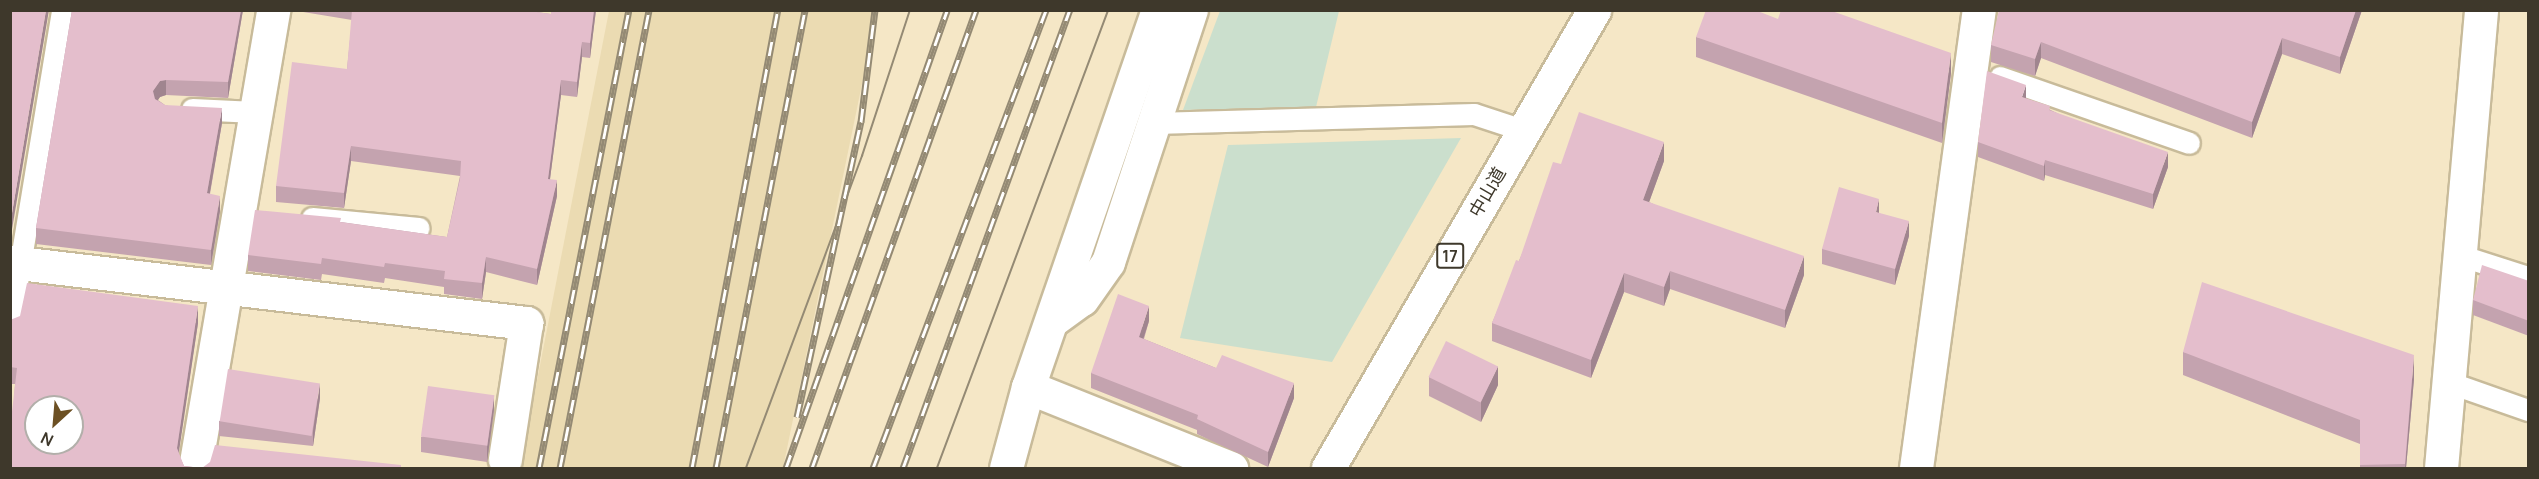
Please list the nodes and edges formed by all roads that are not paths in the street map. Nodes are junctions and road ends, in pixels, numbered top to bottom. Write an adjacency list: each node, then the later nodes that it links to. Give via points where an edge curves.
1 (62, 10): 17 (lane)
2 (273, 10): 10 (main road)
3 (1158, 10): 20 (main road)
4 (1191, 10): 11 (main road)
5 (1594, 10): 12 (main road, 中山道 / 17)
6 (1979, 10): 8 (main road)
7 (2481, 10): 16 (main road)
8 (1981, 70): 13 (lane); 30 (main road)
9 (166, 108): 10 (lane)
10 (255, 112): 19 (main road, via 249,212)
11 (1154, 123): 12 (lane, via 1474,114); 20 (main road, via 1108,262 1082,299)
12 (1523, 130): 29 (main road, 中山道 / 17)
13 (2189, 143)
14 (294, 216): 15 (lane)
15 (419, 228)
16 (2459, 255): 18 (lane); 22 (main road)
17 (15, 263): 19 (main road); 21 (lane)
18 (2529, 277)
19 (224, 287): 25 (main road); 26 (main road, via 526,323)
20 (1054, 319): 23 (main road)
21 (10, 325)
22 (2448, 382): 24 (lane); 31 (main road)
23 (1028, 387): 27 (main road); 28 (main road)
24 (2529, 410)
25 (204, 455)
26 (505, 459)
27 (1006, 468)
28 (1232, 468)
29 (1328, 468)
30 (1916, 468)
31 (2441, 468)

